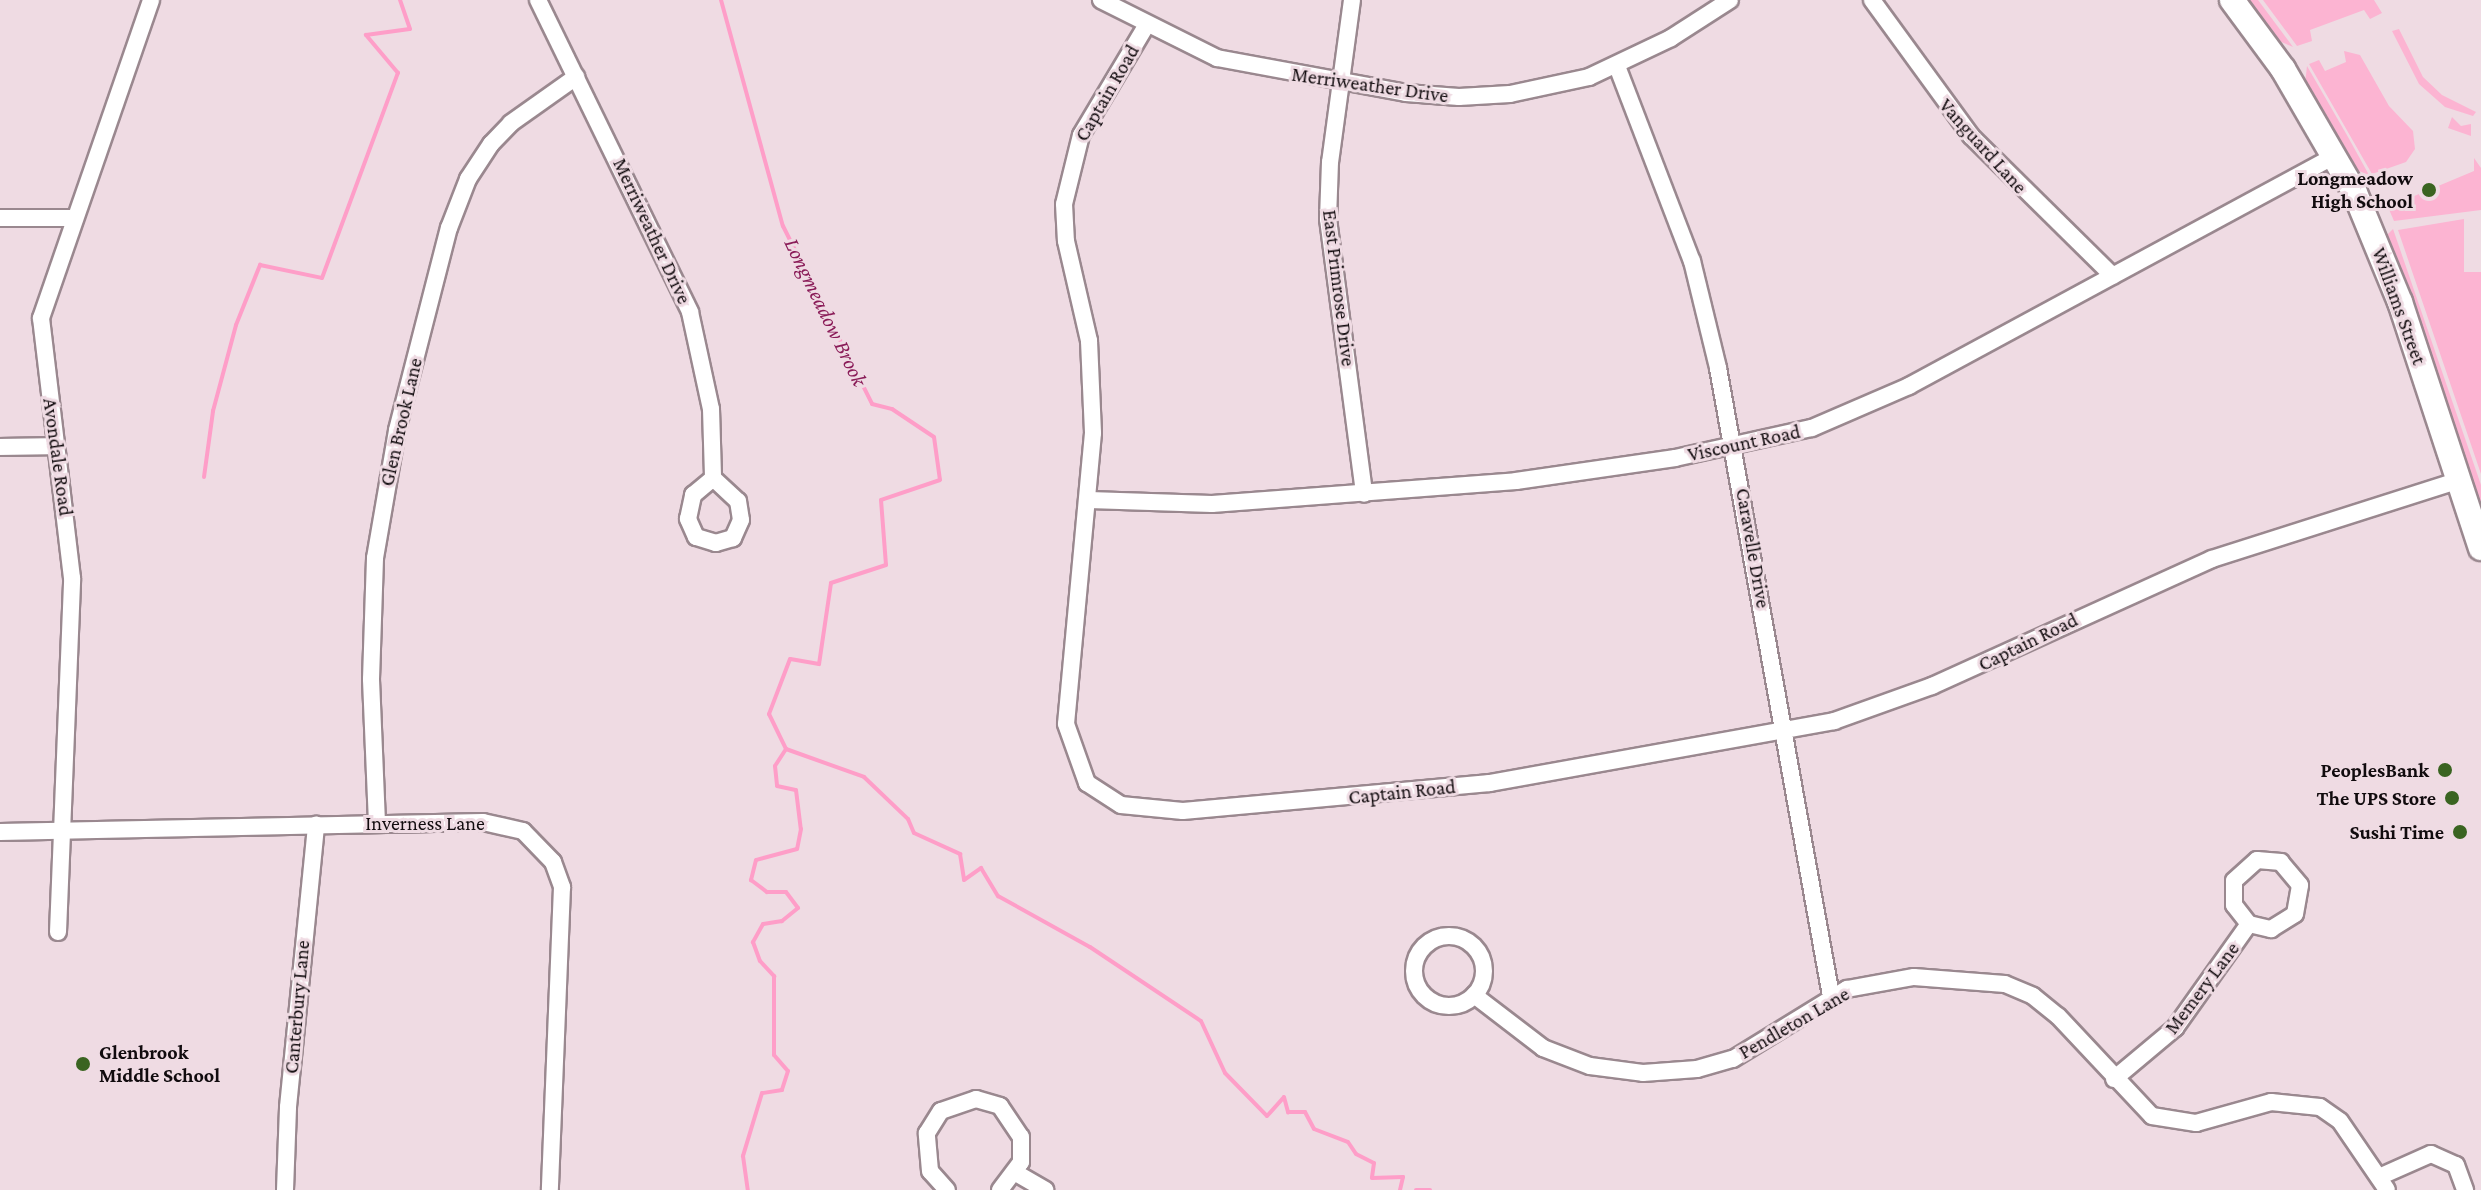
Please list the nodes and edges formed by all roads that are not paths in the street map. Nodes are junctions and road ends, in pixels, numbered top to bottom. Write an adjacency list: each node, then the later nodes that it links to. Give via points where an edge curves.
1 (151, 0): 14 (street, Avondale Road)
2 (538, 0): 10 (street, Merriweather Drive)
3 (1101, 0): 8 (street, Merriweather Drive)
4 (1352, 0): 11 (street, East Primrose Drive)
5 (1730, 0): 9 (street, Merriweather Drive)
6 (1872, 0): 15 (street, Vanguard Lane, via 1971,136)
7 (2232, 0): 12 (main road, Williams Street, via 2268,46)
8 (1146, 26): 11 (street, Merriweather Drive, via 1217,58); 22 (street, Captain Road, via 1081,135 1064,204 1066,241 1089,341)
9 (1617, 66): 11 (street, Merriweather Drive, via 1573,82 1496,95 1433,96); 16 (street, Caravelle Drive, via 1692,261)
10 (576, 77): 19 (street, Merriweather Drive, via 690,312 711,409); 25 (street, Glen Brook Lane, via 511,123 491,144 468,179 449,228 397,430 375,558 371,679)
11 (1341, 82): 21 (street, East Primrose Drive, via 1328,219)
12 (2335, 156): 15 (street, Viscount Road); 20 (main road, Williams Street, via 2385,263)
13 (0, 218): 14 (street)
14 (74, 218): 17 (street, Avondale Road, via 40,328)
15 (2113, 276): 16 (street, Viscount Road, via 1863,409 1812,428)
16 (1735, 445): 21 (street, Viscount Road, via 1516,481); 24 (street, Caravelle Drive)
17 (56, 446): 18 (street); 27 (street, Avondale Road, via 73,586)
18 (0, 447)
19 (713, 478)
20 (2459, 480): 23 (main road, Williams Street); 24 (street, Captain Road, via 2212,559 1908,696)
21 (1364, 494): 22 (street, Viscount Road, via 1212,504)
22 (1089, 500): 24 (street, Captain Road, via 1066,724 1087,783 1121,805 1183,811 1490,783)
23 (2481, 548)
24 (1785, 732): 32 (street, Caravelle Drive)
25 (377, 823): 26 (street, Inverness Lane); 37 (street, Inverness Lane, via 506,824 540,845 559,874 564,932)
26 (316, 824): 27 (street, Inverness Lane); 36 (street, Canterbury Lane, via 288,1107)
27 (62, 830): 28 (street, Inverness Lane); 30 (street, Avondale Road)
28 (0, 832)
29 (2249, 924): 29 (street, Memery Lane, via 2278,927 2299,907 2298,878 2281,862 2257,860 2238,874 2234,905); 33 (street, Memery Lane, via 2175,1028)
30 (58, 932)
31 (1474, 995): 31 (street, via 1484,971 1475,947 1452,935 1427,942 1413,967 1422,995 1448,1006); 32 (street, Pendleton Lane, via 1543,1048 1590,1066 1643,1073 1691,1070 1733,1059 1764,1044)
32 (1831, 996): 33 (street, Pendleton Lane, via 1914,977 2005,984 2058,1016)
33 (2114, 1079): 35 (street, Pendleton Lane, via 2139,1108 2180,1124 2215,1120 2271,1102 2320,1107 2340,1121)
34 (1016, 1173): 38 (street, via 1023,1149 1010,1115 988,1101 963,1100 933,1121 924,1146 930,1171); 39 (street); 40 (street)
35 (2383, 1184): 41 (street, Pendleton Lane, via 2431,1154 2456,1165)
36 (285, 1190)
37 (550, 1190)
38 (947, 1190)
39 (1000, 1190)
40 (1045, 1190)
41 (2465, 1190)

